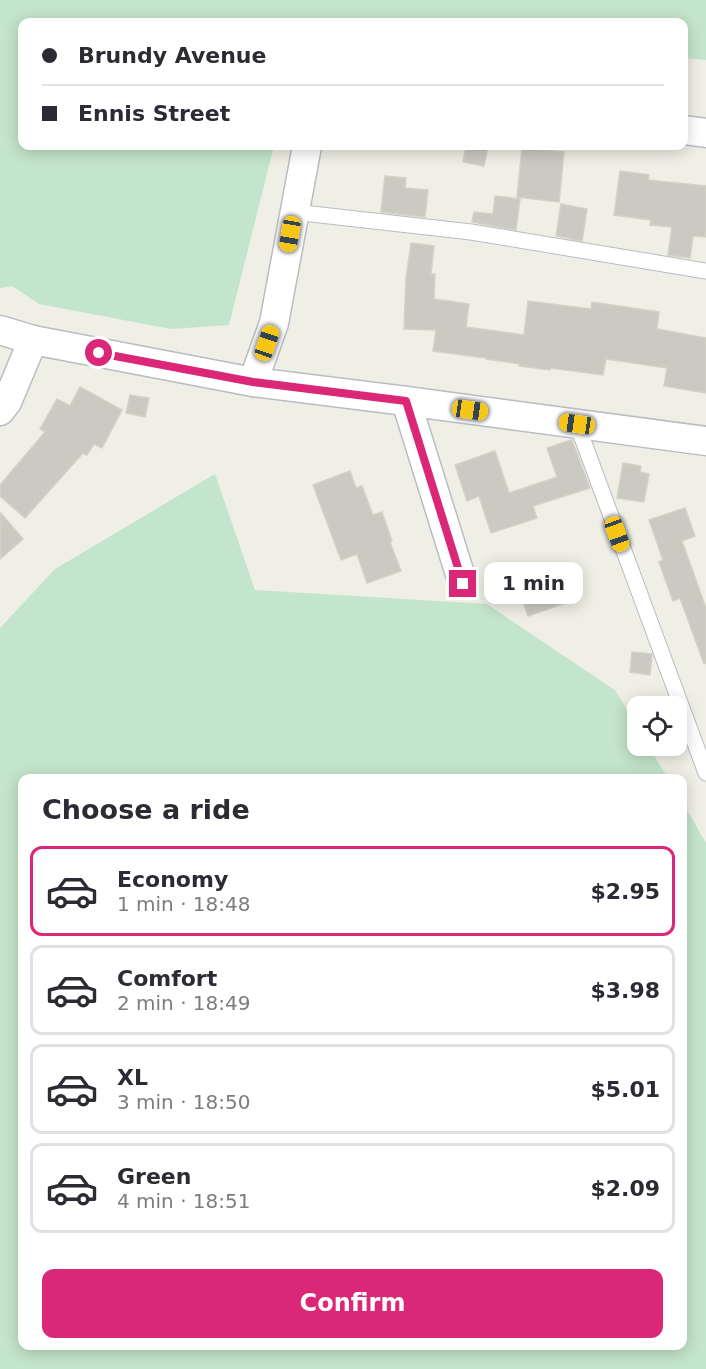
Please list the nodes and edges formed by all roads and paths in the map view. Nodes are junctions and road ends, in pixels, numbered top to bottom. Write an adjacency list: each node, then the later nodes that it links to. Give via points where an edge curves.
1 (688, 131): 2 (street)
2 (706, 133)
3 (306, 150): 4 (street)
4 (294, 212): 5 (lane, via 471,232); 8 (street, via 274,323)
5 (706, 271)
6 (0, 330): 7 (street)
7 (33, 340): 8 (street); 10 (street)
8 (253, 382): 9 (street)
9 (406, 401): 11 (street); 13 (street)
10 (0, 411)
11 (577, 424): 12 (street); 14 (lane)
12 (706, 441)
13 (463, 584)
14 (706, 773)

